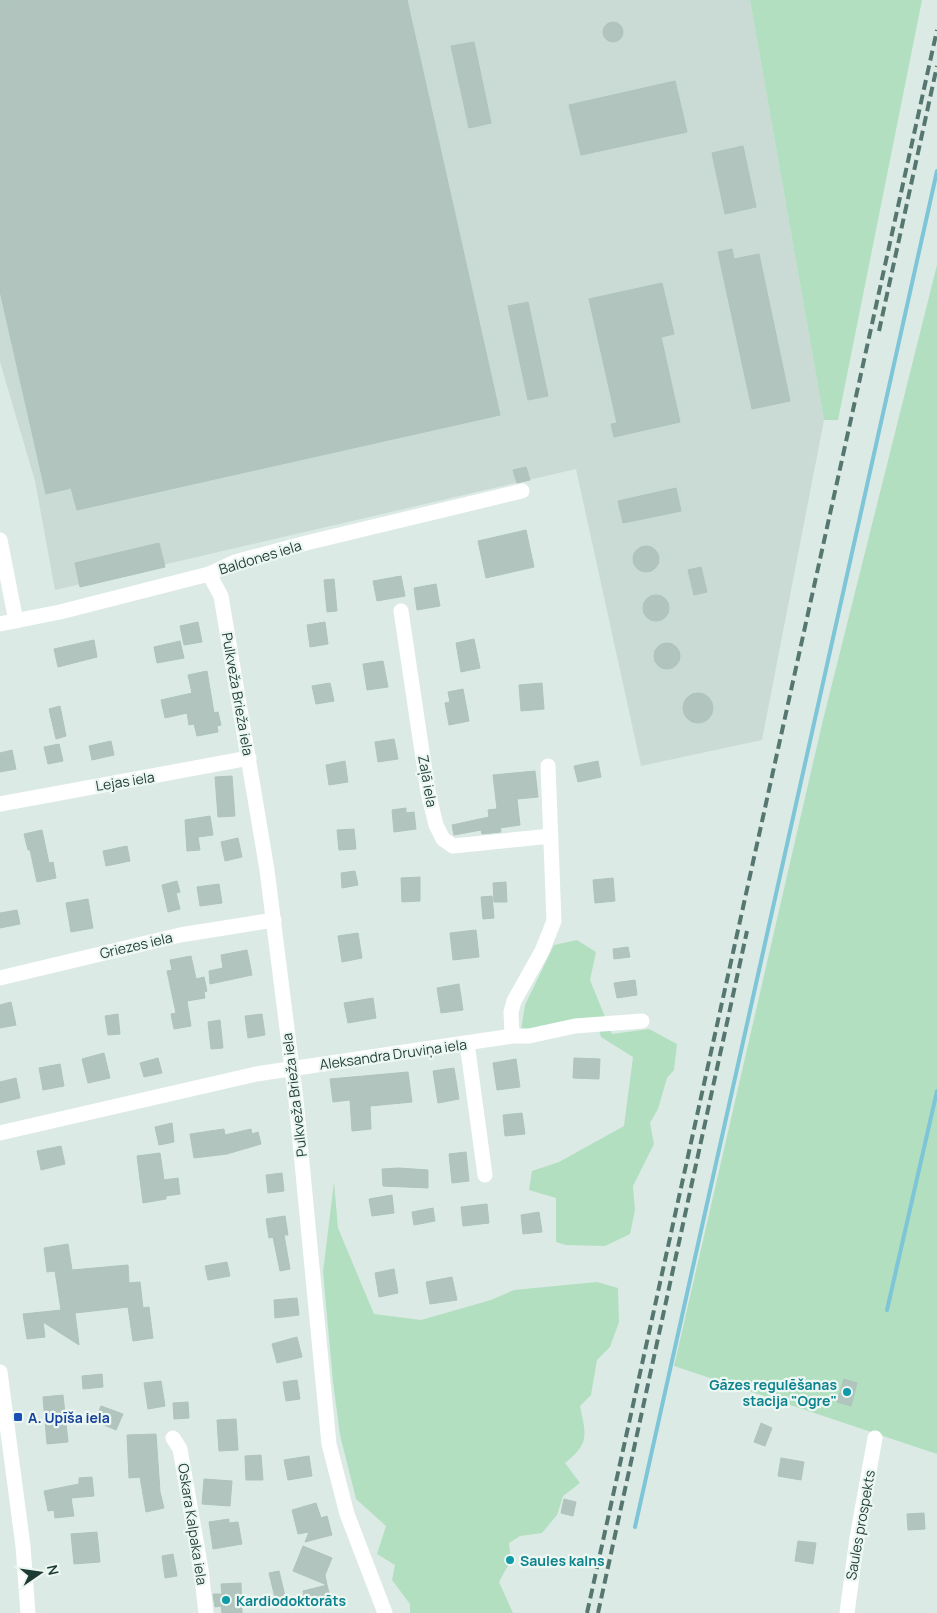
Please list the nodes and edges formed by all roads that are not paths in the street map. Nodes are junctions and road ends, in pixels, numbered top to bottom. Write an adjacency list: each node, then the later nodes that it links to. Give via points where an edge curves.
1 (522, 491): 3 (street, Baldones iela, via 235,562)
2 (0, 540): 5 (street)
3 (209, 574): 5 (street, Baldones iela); 7 (street, Pulkveža Brieža iela, via 220,596)
4 (401, 611): 10 (street, Zaļā iela, via 428,792 443,839 453,846)
5 (16, 621): 6 (street, Baldones iela)
6 (0, 624)
7 (249, 758): 9 (street, Lejas iela); 11 (street, Pulkveža Brieža iela)
8 (548, 766): 10 (street)
9 (0, 804)
10 (552, 836): 14 (street, via 554,921 542,951 514,1001 510,1012)
11 (274, 920): 12 (street, Griezes iela, via 180,935); 16 (street, Pulkveža Brieža iela)
12 (0, 978)
13 (642, 1021): 14 (street, Aleksandra Druviņa iela, via 576,1026 529,1036)
14 (512, 1036): 15 (street, Aleksandra Druviņa iela)
15 (467, 1043): 16 (street, Aleksandra Druviņa iela); 18 (street)
16 (291, 1068): 17 (street, Aleksandra Druviņa iela, via 216,1082); 25 (street, Pulkveža Brieža iela, via 329,1444 349,1521)
17 (0, 1133)
18 (485, 1175)
19 (0, 1372): 20 (street)
20 (2, 1410): 23 (street, via 23,1546)
21 (173, 1438): 24 (street, Oskara Kalpaka iela, via 180,1449)
22 (875, 1438): 26 (street, Saules prospekts)
23 (28, 1613)
24 (206, 1613)
25 (385, 1613)
26 (847, 1613)

